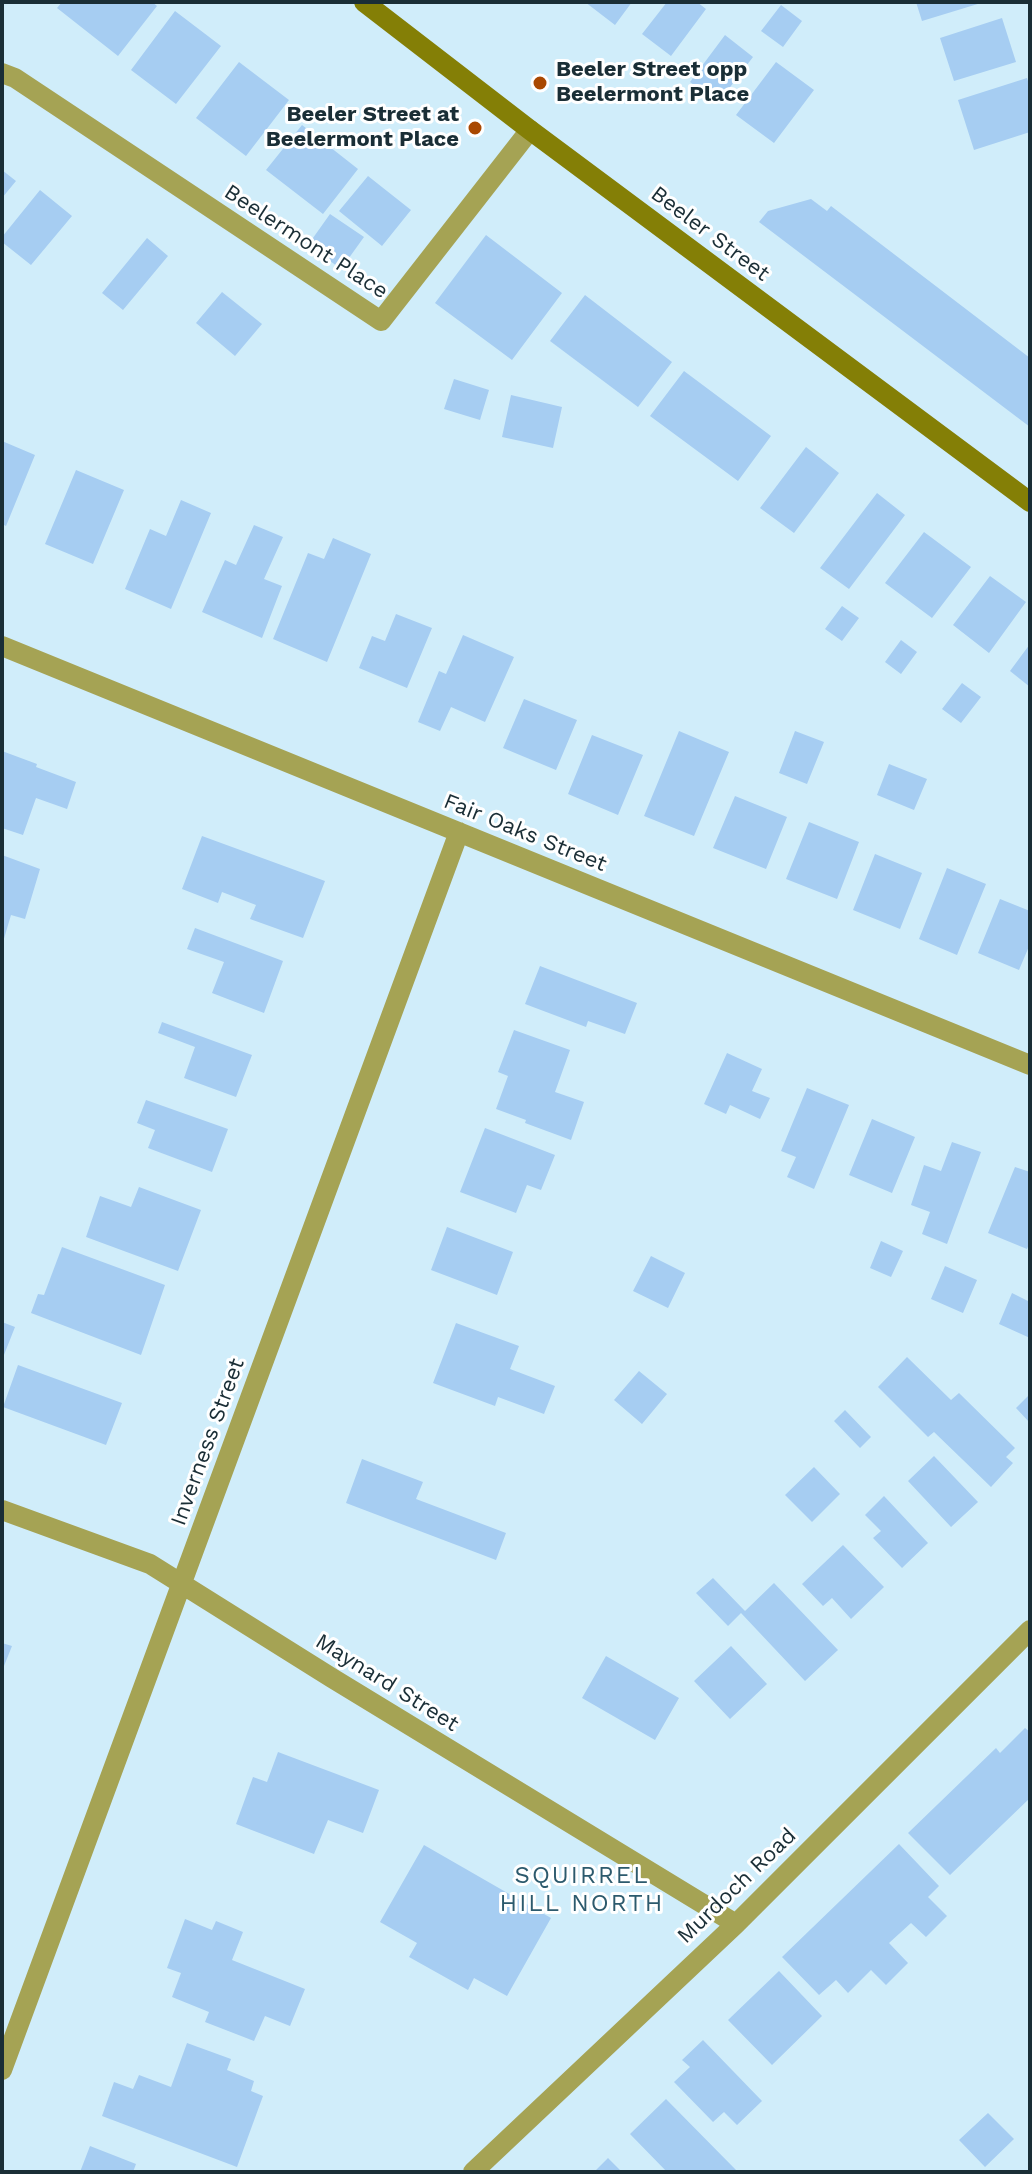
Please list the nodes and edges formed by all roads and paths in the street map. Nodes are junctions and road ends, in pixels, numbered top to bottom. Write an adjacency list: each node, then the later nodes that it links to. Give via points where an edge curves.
1 (364, 2): 3 (street, Beeler Street)
2 (2, 73): 3 (street, Beelermont Place, via 381,321)
3 (530, 130): 4 (street, Beeler Street)
4 (1030, 502)
5 (2, 646): 6 (street, Fair Oaks Street)
6 (459, 832): 7 (street, Fair Oaks Street); 9 (street, Inverness Street)
7 (1030, 1065)
8 (2, 1510): 9 (street, Maynard Street, via 150,1564)
9 (183, 1583): 11 (street, Maynard Street); 12 (street, Inverness Street)
10 (1030, 1630): 11 (street, Murdoch Road)
11 (736, 1924): 13 (street, Murdoch Road)
12 (2, 2070)
13 (473, 2172)

